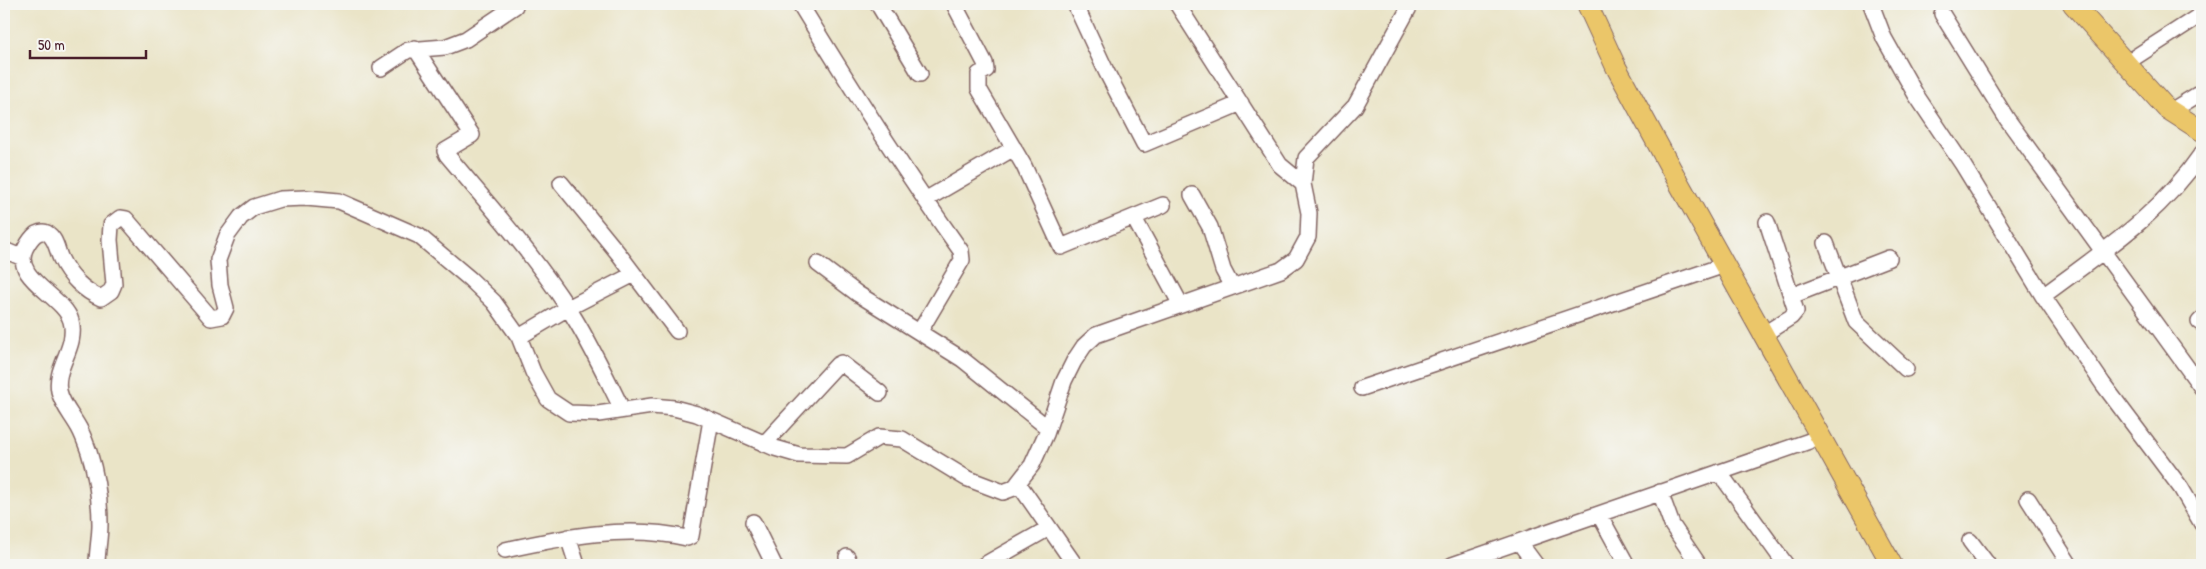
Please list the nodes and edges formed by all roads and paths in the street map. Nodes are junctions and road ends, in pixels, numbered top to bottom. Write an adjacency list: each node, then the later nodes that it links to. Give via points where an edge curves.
1 (800, 4): 26 (street)
2 (878, 4): 16 (street)
3 (954, 4): 21 (street, via 985,63 986,70 979,74 979,88)
4 (1075, 4): 18 (street, via 1144,144)
5 (1179, 4): 18 (street)
6 (1411, 4): 24 (street, via 1355,106 1306,158)
7 (1587, 4): 36 (main road, via 1616,67)
8 (1871, 4): 41 (street, via 1884,38 1916,96 1963,165)
9 (2073, 4): 14 (main road)
10 (515, 6): 13 (street, via 455,44)
11 (1942, 14): 32 (street, via 2008,119)
12 (2202, 14): 14 (street)
13 (415, 48): 15 (street); 43 (street, via 472,135 445,151 447,155 522,243)
14 (2126, 63): 19 (main road)
15 (381, 68)
16 (920, 74)
17 (2202, 92): 19 (street)
18 (1241, 103): 24 (street, via 1280,165)
19 (2171, 111): 20 (main road)
20 (2202, 131)
21 (1014, 148): 26 (street); 28 (street, via 1060,247)
22 (2202, 153): 32 (street, via 2174,191)
23 (561, 183): 37 (street)
24 (1302, 184): 39 (street, via 1309,213 1308,237 1296,259 1281,270)
25 (1192, 195): 39 (street, via 1210,227 1223,270)
26 (925, 200): 45 (street, via 961,251 962,260)
27 (1163, 206): 28 (street)
28 (1134, 218): 42 (street)
29 (1767, 222): 40 (street)
30 (1826, 243): 38 (street)
31 (4, 250): 33 (street)
32 (2103, 252): 41 (street); 50 (street)
33 (23, 258): 47 (street, via 34,236 46,232 54,240 72,275 88,293 101,298 111,291 114,284 111,225 120,218 126,219 211,318 222,316 226,308 218,260 227,236 241,217 254,207 280,199 339,201 419,236 494,302); 69 (street, via 30,277 71,320 71,344 58,379 59,391 92,463 100,508)
34 (1889, 258): 38 (street)
35 (818, 264): 45 (street, via 858,294)
36 (1725, 265): 46 (main road); 49 (street)
37 (634, 274): 43 (street); 44 (street)
38 (1839, 278): 40 (street); 48 (street, via 1856,322)
39 (1232, 287): 42 (street)
40 (1791, 296): 46 (street, via 1796,311 1792,317)
41 (2043, 296): 63 (street, via 2180,488)
42 (1181, 305): 54 (street, via 1096,335 1084,346 1064,381)
43 (568, 308): 47 (street); 52 (street)
44 (677, 330)
45 (920, 331): 54 (street, via 962,359)
46 (1764, 334): 55 (main road)
47 (519, 337): 52 (street, via 548,399 569,413 598,414)
48 (1906, 369)
49 (1362, 388)
50 (2202, 388)
51 (880, 393): 56 (street, via 841,363)
52 (622, 409): 53 (street, via 674,408)
53 (711, 420): 56 (street); 65 (street, via 691,536 627,531)
54 (1048, 428): 58 (street, via 1032,465)
55 (1821, 437): 57 (street); 79 (main road)
56 (764, 444): 58 (street, via 799,455 828,457 848,456 879,437 902,439 966,478 988,487 1003,492)
57 (1719, 472): 59 (street); 78 (street)
58 (1018, 483): 64 (street)
59 (1660, 492): 61 (street); 77 (street, via 1672,526)
60 (2028, 499): 81 (street)
61 (1599, 514): 67 (street); 76 (street)
62 (753, 522): 71 (street)
63 (2202, 524)
64 (1049, 528): 72 (street); 73 (street)
65 (568, 537): 68 (street); 70 (street)
66 (1970, 541): 80 (street)
67 (1519, 542): 74 (street); 75 (street)
68 (505, 550)
69 (97, 565)
70 (577, 565)
71 (774, 565)
72 (984, 565)
73 (1074, 565)
74 (1452, 565)
75 (1536, 565)
76 (1627, 565)
77 (1699, 565)
78 (1786, 565)
79 (1892, 565)
80 (1988, 565)
81 (2070, 565)

